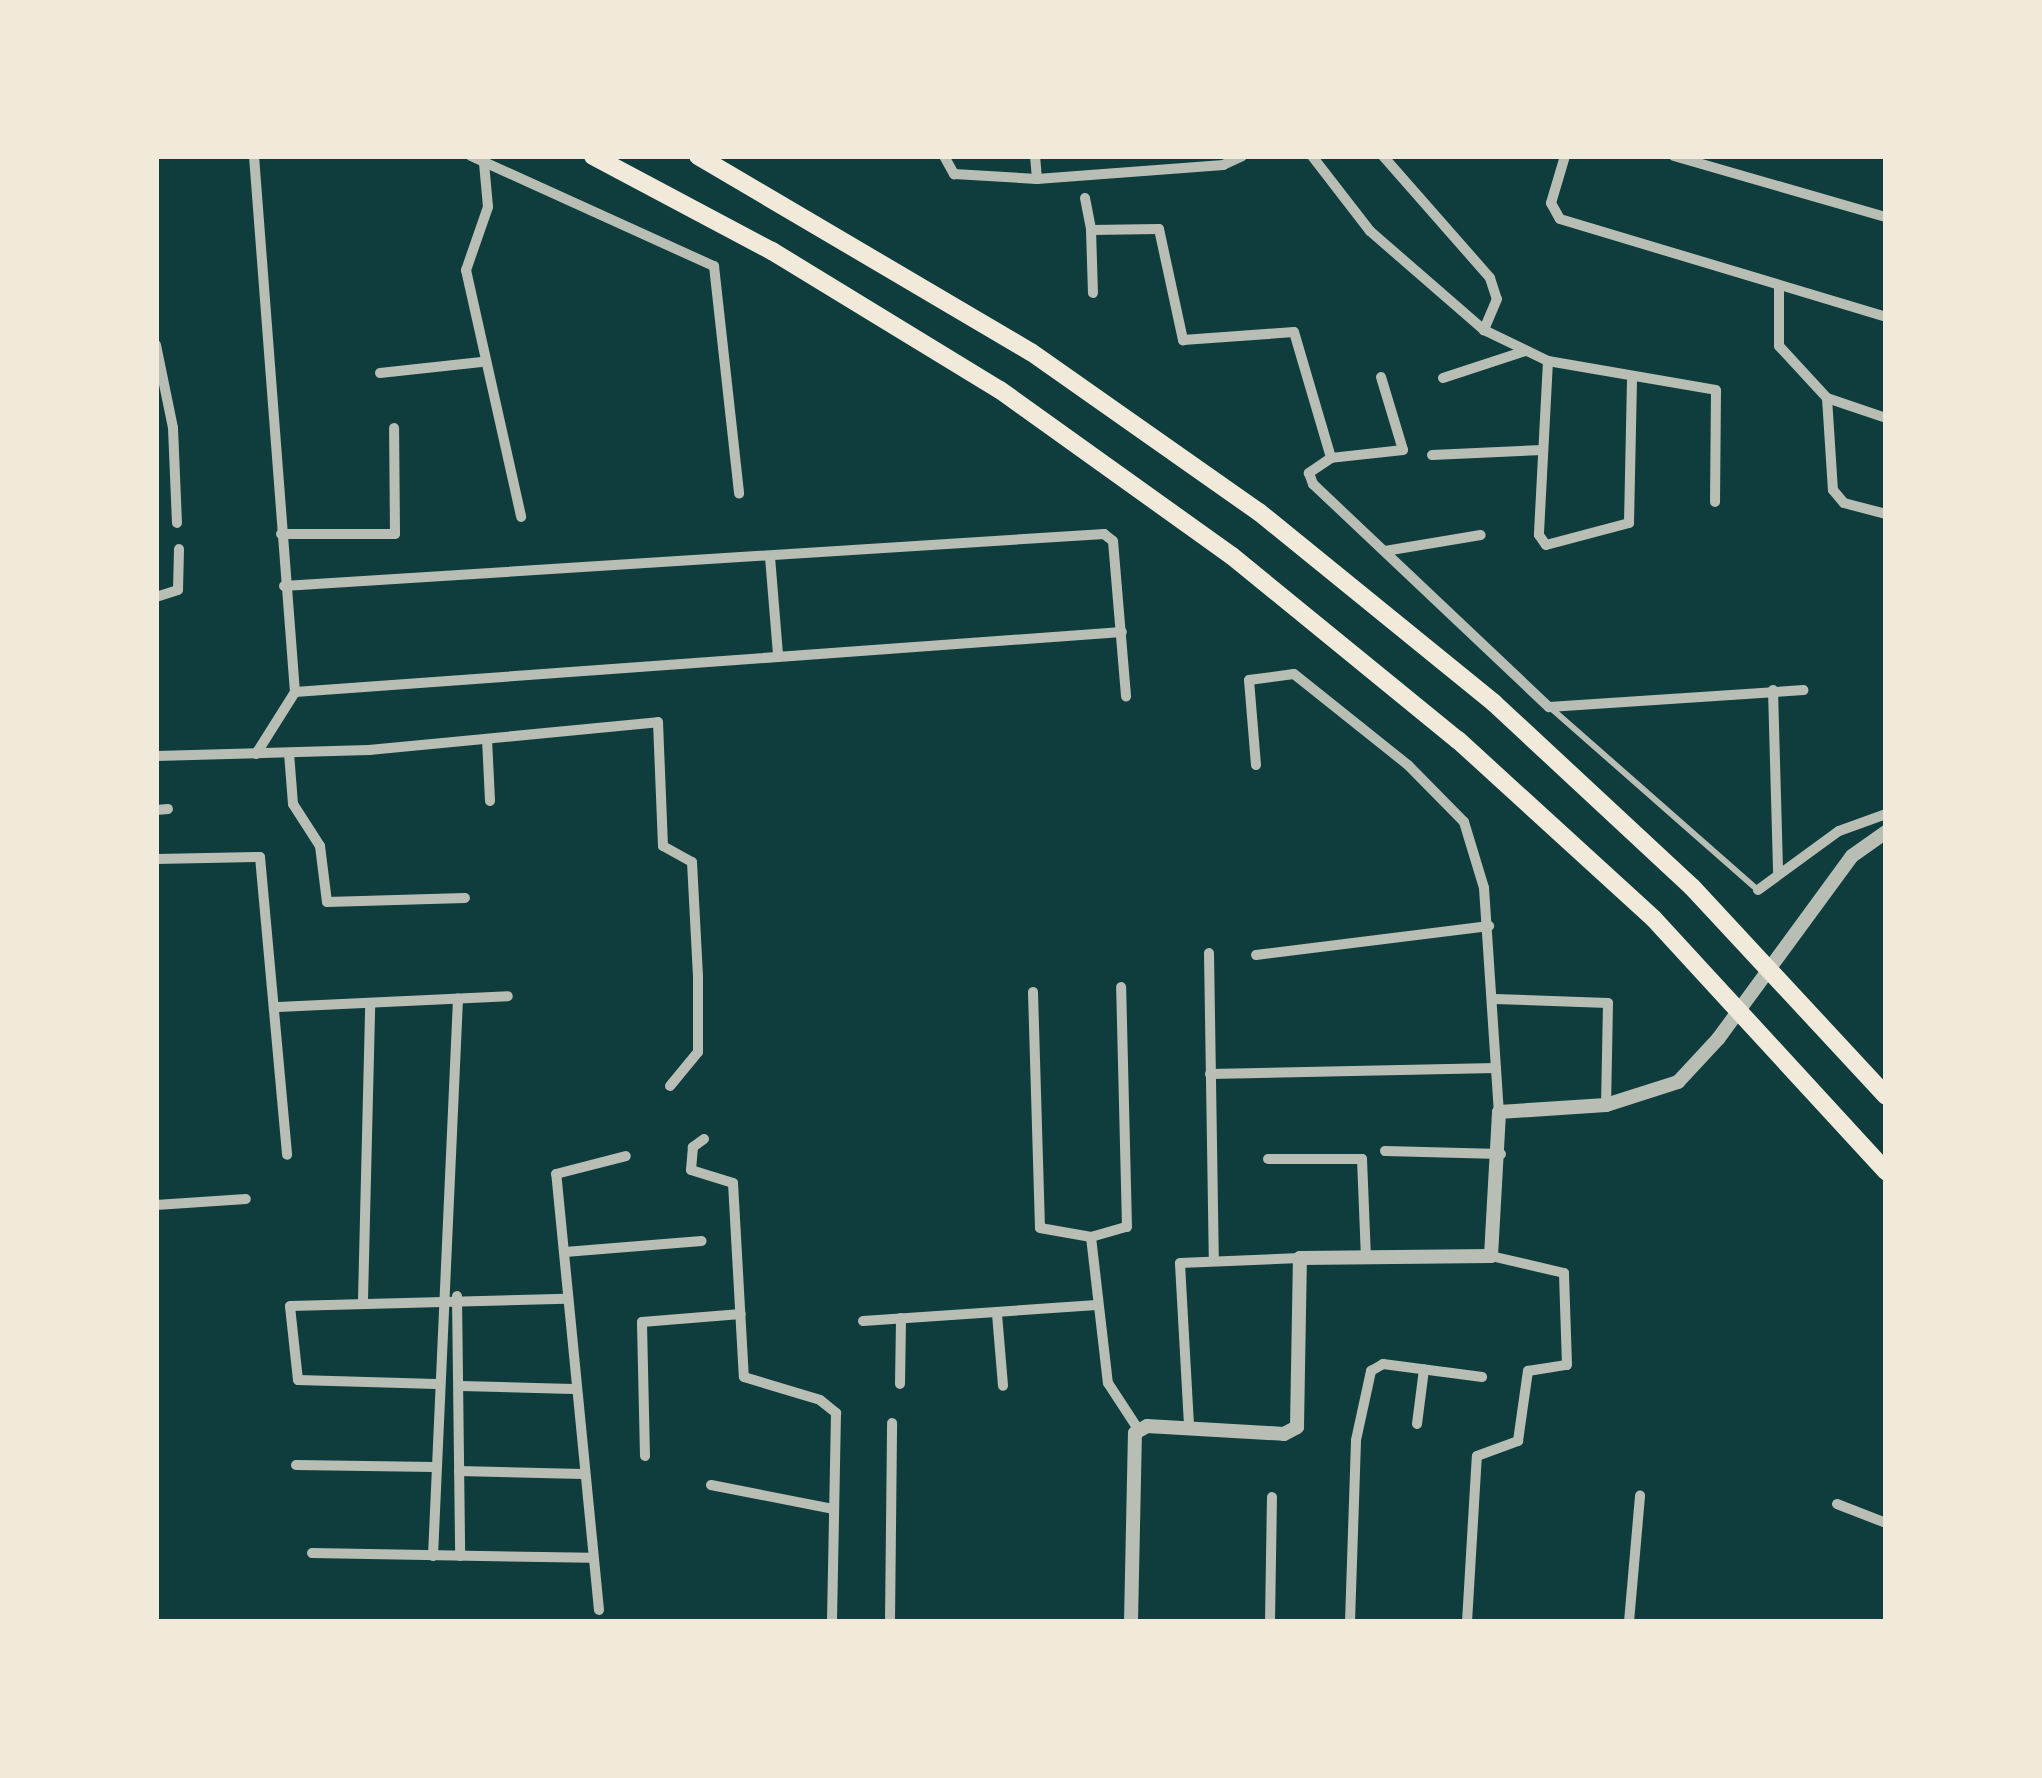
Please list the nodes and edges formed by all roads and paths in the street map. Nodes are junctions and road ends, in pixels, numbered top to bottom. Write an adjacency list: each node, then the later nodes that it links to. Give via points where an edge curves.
1 (254, 156): 40 (street)
2 (471, 156): 12 (street)
3 (593, 156): 88 (highway, via 772,251 1000,390 1232,556 1459,740 1654,920)
4 (698, 156): 79 (highway, via 1031,352 1259,512 1494,703 1692,887)
5 (944, 156): 13 (street, via 954,174)
6 (1035, 156): 13 (street)
7 (1242, 156): 13 (street, via 1223,165)
8 (1312, 156): 20 (street, via 1370,231)
9 (1382, 156): 20 (street, via 1490,278 1497,299)
10 (1565, 156): 17 (street, via 1551,203 1560,220)
11 (1674, 156): 15 (street)
12 (484, 163): 24 (street, via 488,207 466,260); 35 (street, via 714,266)
13 (1037, 178)
14 (1085, 198): 16 (street)
15 (1886, 217)
16 (1091, 230): 18 (street); 34 (street, via 1159,229 1183,340 1294,332)
17 (1779, 286): 19 (street); 29 (street, via 1779,346)
18 (1093, 293)
19 (1886, 316)
20 (1484, 330): 22 (street)
21 (156, 345): 39 (street, via 173,428)
22 (1525, 351): 23 (street); 27 (street)
23 (1548, 361): 28 (street); 32 (street)
24 (481, 362): 25 (street); 38 (street)
25 (380, 373)
26 (1381, 376): 34 (street, via 1402,449)
27 (1443, 378)
28 (1632, 381): 32 (street, via 1629,523 1543,543); 36 (street, via 1716,390)
29 (1827, 398): 30 (street); 37 (street, via 1833,490 1844,502)
30 (1886, 418)
31 (394, 428): 40 (street, via 395,534)
32 (1543, 450): 33 (street)
33 (1432, 455)
34 (1331, 458): 43 (street, via 1309,473 1313,484)
35 (739, 494)
36 (1715, 502)
37 (1886, 514)
38 (521, 517)
39 (177, 523)
40 (281, 534): 45 (street)
41 (1481, 535): 43 (street)
42 (179, 549): 46 (street, via 176,594)
43 (1385, 551): 53 (street)
44 (770, 557): 45 (street); 47 (street, via 1108,535); 48 (street)
45 (284, 586): 51 (street)
46 (156, 597)
47 (1122, 632): 48 (street); 52 (street)
48 (778, 654): 51 (street)
49 (1773, 690): 50 (street); 53 (street); 63 (street)
50 (1803, 690)
51 (295, 692): 56 (street)
52 (1126, 696)
53 (1549, 706): 64 (lane)
54 (487, 739): 55 (street); 59 (street); 78 (street, via 658,722 663,847 692,862 698,976 698,1052)
55 (289, 753): 56 (street); 65 (street, via 293,804 320,846 327,902)
56 (256, 754): 57 (street)
57 (156, 756)
58 (1256, 765): 66 (street, via 1249,680 1305,678 1464,822 1478,853)
59 (490, 801)
60 (1886, 814): 63 (street, via 1839,831)
61 (1886, 832): 80 (street, via 1852,856 1718,1040 1678,1082)
62 (156, 859): 75 (street, via 260,856)
63 (1778, 872): 64 (street)
64 (1758, 890)
65 (465, 898)
66 (1489, 926): 68 (street); 73 (street)
67 (1209, 953): 77 (street)
68 (1256, 955)
69 (1121, 987): 91 (street, via 1127,1227)
70 (1033, 992): 91 (street, via 1040,1228)
71 (508, 996): 72 (street)
72 (458, 999): 74 (street); 98 (street)
73 (1495, 999): 76 (street); 80 (street, via 1608,1003)
74 (370, 1003): 75 (street); 102 (street)
75 (278, 1007): 85 (street)
76 (1496, 1068): 77 (street); 81 (street)
77 (1210, 1074): 95 (street)
78 (670, 1086)
79 (1886, 1096)
80 (1606, 1105): 81 (street)
81 (1499, 1112): 84 (street)
82 (704, 1139): 104 (street, via 690,1165 733,1183)
83 (1385, 1151): 84 (street)
84 (1501, 1154): 94 (street)
85 (286, 1155)
86 (626, 1156): 93 (street, via 559,1169)
87 (1268, 1159): 97 (street, via 1362,1159)
88 (1886, 1171)
89 (246, 1199): 90 (street)
90 (156, 1205)
91 (1091, 1237): 103 (street)
92 (702, 1241): 93 (street)
93 (566, 1252): 101 (street)
94 (1492, 1256): 97 (street); 140 (street, via 1564,1273 1567,1365 1528,1371 1517,1441 1477,1456)
95 (1214, 1258): 96 (street); 117 (street, via 1180,1263)
96 (1300, 1258): 97 (street); 117 (street, via 1297,1427 1283,1434)
97 (1366, 1259)
98 (449, 1282): 99 (street); 100 (street)
99 (439, 1298): 100 (street); 102 (street); 110 (street)
100 (459, 1299): 101 (street); 112 (street)
101 (566, 1299): 114 (street)
102 (363, 1300): 110 (street, via 292,1303 295,1377)
103 (1096, 1305): 105 (street); 118 (street, via 1108,1383)
104 (741, 1314): 119 (street, via 640,1324); 128 (street, via 748,1383 820,1400 836,1413)
105 (998, 1314): 106 (street); 113 (street)
106 (901, 1318): 107 (street); 111 (street)
107 (863, 1321)
108 (1424, 1369): 109 (street); 116 (street); 139 (street, via 1379,1364 1370,1375 1355,1455)
109 (1482, 1377)
110 (436, 1384): 121 (street)
111 (900, 1384)
112 (461, 1386): 114 (street); 122 (street)
113 (1003, 1386)
114 (573, 1389): 123 (street)
115 (892, 1423): 136 (street)
116 (1417, 1424)
117 (1189, 1425): 118 (street)
118 (1138, 1429): 137 (street, via 1131,1447)
119 (645, 1456)
120 (296, 1465): 121 (street)
121 (434, 1467): 131 (street)
122 (459, 1471): 123 (street); 132 (street)
123 (583, 1474): 133 (street)
124 (711, 1485): 128 (street)
125 (1640, 1495): 141 (street)
126 (1272, 1497): 138 (street)
127 (1837, 1504): 129 (street)
128 (833, 1509): 135 (street)
129 (1886, 1523)
130 (312, 1553): 131 (street)
131 (433, 1556): 132 (street)
132 (460, 1556): 133 (street)
133 (590, 1558): 134 (street)
134 (599, 1610)
135 (832, 1622)
136 (890, 1622)
137 (1131, 1622)
138 (1270, 1622)
139 (1350, 1622)
140 (1467, 1622)
141 (1629, 1622)

